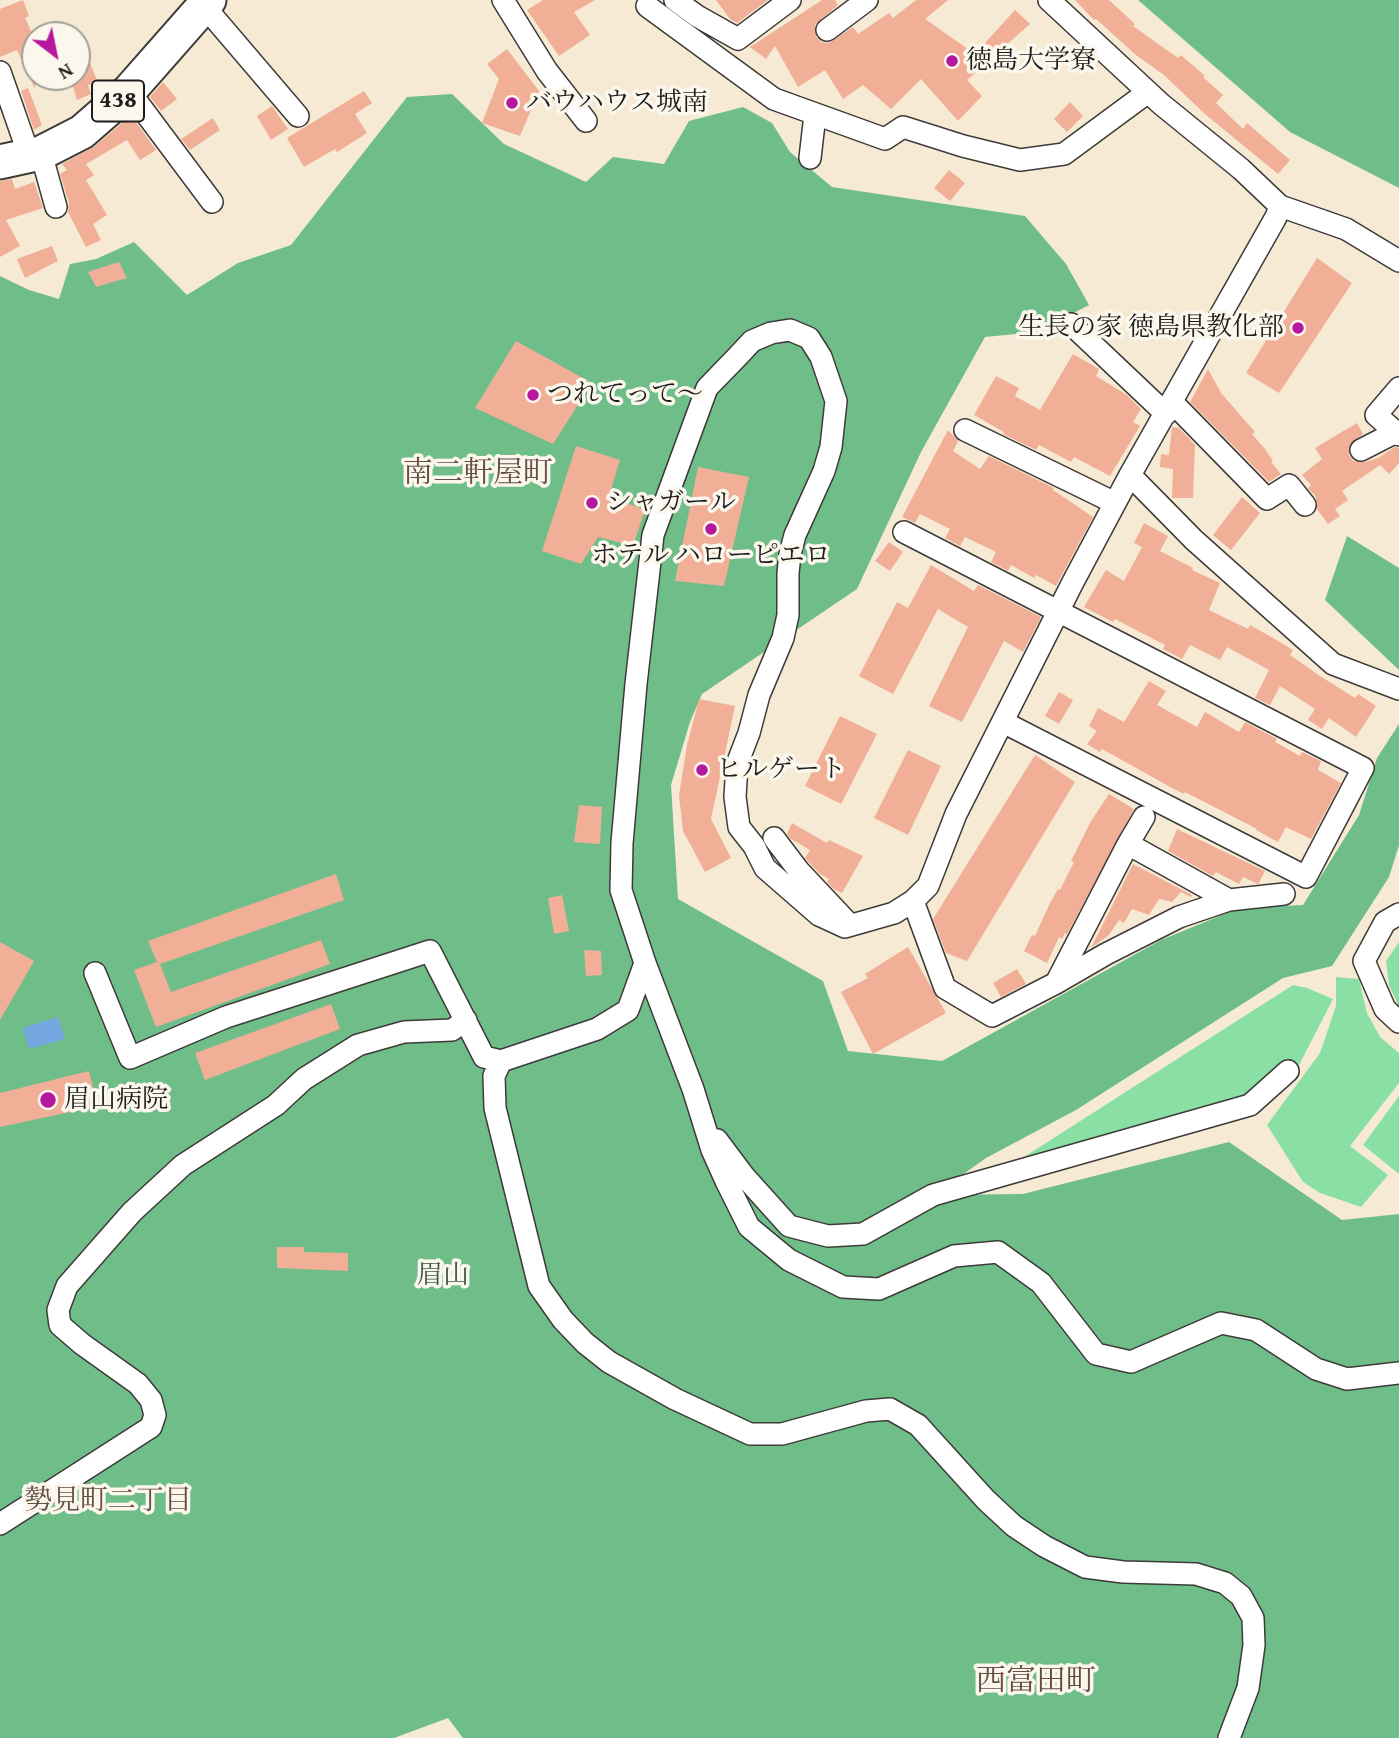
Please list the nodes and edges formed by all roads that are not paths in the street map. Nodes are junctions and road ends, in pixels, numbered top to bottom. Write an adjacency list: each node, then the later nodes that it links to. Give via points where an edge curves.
1 (503, 0): 14 (street, via 547,71)
2 (675, 0): 3 (street, via 738,39)
3 (790, 0)
4 (867, 0): 8 (street)
5 (1049, 0): 11 (street)
6 (648, 2): 12 (street, via 774,99)
7 (207, 3): 10 (highway, 438); 13 (street)
8 (827, 30)
9 (0, 72): 15 (street)
10 (130, 91): 15 (highway, 438, via 82,132); 17 (street)
11 (1148, 92): 12 (street, via 1064,154 1020,160 903,127 885,139); 18 (street)
12 (815, 115): 16 (street)
13 (298, 116)
14 (586, 121)
15 (15, 158): 19 (street)
16 (810, 159)
17 (212, 202)
18 (1280, 206): 20 (street, via 1346,229); 23 (street)
19 (56, 207)
20 (1399, 261)
21 (1072, 324): 23 (street)
22 (1399, 388): 25 (street, via 1376,415)
23 (1169, 408): 27 (street); 29 (street, via 1267,499 1289,485)
24 (965, 430): 28 (street)
25 (1397, 433): 26 (street)
26 (1361, 450)
27 (1130, 474): 28 (street); 32 (street, via 1194,540 1333,664)
28 (1115, 503): 31 (street)
29 (1305, 505)
30 (904, 531): 31 (street)
31 (1058, 613): 33 (street); 33 (street, via 1363,768 1306,877)
32 (1399, 689)
33 (1003, 722): 39 (street, via 956,814 929,886)
34 (1144, 817): 36 (street)
35 (775, 838): 41 (street)
36 (1128, 844): 38 (street); 44 (street)
37 (1284, 894): 38 (street)
38 (1229, 900): 44 (street, via 1179,917)
39 (913, 901): 41 (street, via 894,913); 44 (street, via 945,988 992,1016)
40 (1399, 914): 46 (street, via 1385,922 1364,961 1385,1009)
41 (850, 925): 42 (street, via 819,915 765,868 739,827 735,797 737,764 786,627 795,535 824,471 835,425 836,401 821,356 809,338 790,330 752,341 707,388 653,535 621,878)
42 (645, 963): 47 (street, via 628,1010 597,1029); 49 (street)
43 (95, 973): 45 (street, via 130,1058 226,1017 430,951)
44 (1056, 983)
45 (467, 1020): 47 (street, via 484,1056); 51 (street, via 452,1030 404,1032 358,1045 183,1165 132,1212 67,1286 58,1310 60,1325 138,1384 155,1415 151,1427)
46 (1399, 1023)
47 (501, 1060): 52 (street, via 494,1076 495,1108 539,1286 585,1343 675,1399 750,1434 782,1434 890,1409 918,1425 1014,1526 1074,1562 1123,1573 1196,1574 1225,1583 1241,1596 1253,1618 1254,1645 1248,1688)
48 (1288, 1071): 49 (street, via 1250,1105 933,1195 863,1234 828,1237 789,1226)
49 (703, 1120): 50 (street, via 712,1150 749,1227 789,1260 843,1287 879,1289 954,1256 998,1252 1041,1283 1096,1353 1131,1362 1221,1324 1256,1330 1316,1369 1347,1379)
50 (1399, 1373)
51 (0, 1524)
52 (1229, 1738)

